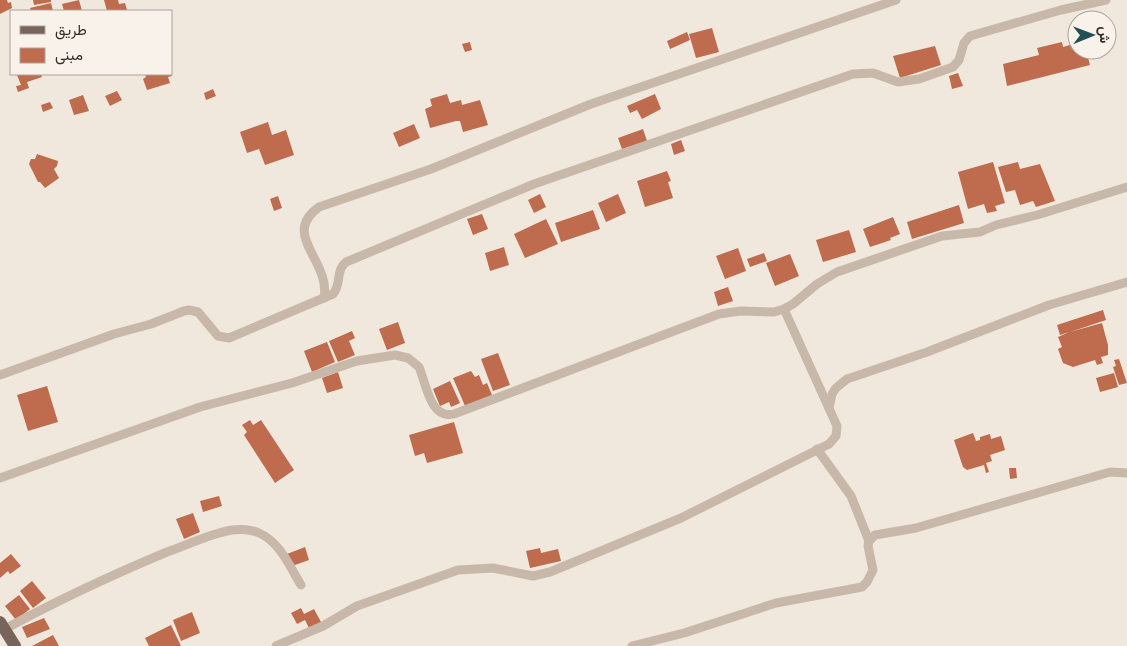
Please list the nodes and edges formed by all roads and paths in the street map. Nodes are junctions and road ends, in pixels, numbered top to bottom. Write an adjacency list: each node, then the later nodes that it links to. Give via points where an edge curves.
1 (896, 0): 5 (street, via 591,104 431,169 319,207 307,218 304,233 324,275)
2 (1106, 0): 5 (street, via 970,36 953,67 919,79 898,82 873,73 852,74 534,184 346,262 339,270 337,289)
3 (1127, 187): 6 (street, via 980,232 942,236 836,272)
4 (1127, 282): 8 (street, via 1049,305 847,379 832,394)
5 (324, 298): 7 (street, via 225,338 215,334 198,312 184,311)
6 (784, 309): 8 (street); 11 (street, via 719,314 450,415 435,409 419,367 414,362 395,355 370,358 200,407)
7 (0, 375)
8 (829, 408): 9 (street, via 837,426 836,436 829,444)
9 (817, 449): 12 (street, via 851,496); 16 (street, via 681,518 550,572 533,576 481,568 447,573 357,606 318,629)
10 (1127, 473): 12 (street, via 1102,474 916,528 879,534)
11 (0, 478)
12 (869, 541): 17 (street, via 873,570 862,587 776,603)
13 (301, 586): 14 (street, via 280,550 266,537 249,530 230,530 124,570)
14 (3, 625): 15 (main road)
15 (14, 646)
16 (276, 646)
17 (632, 646)

